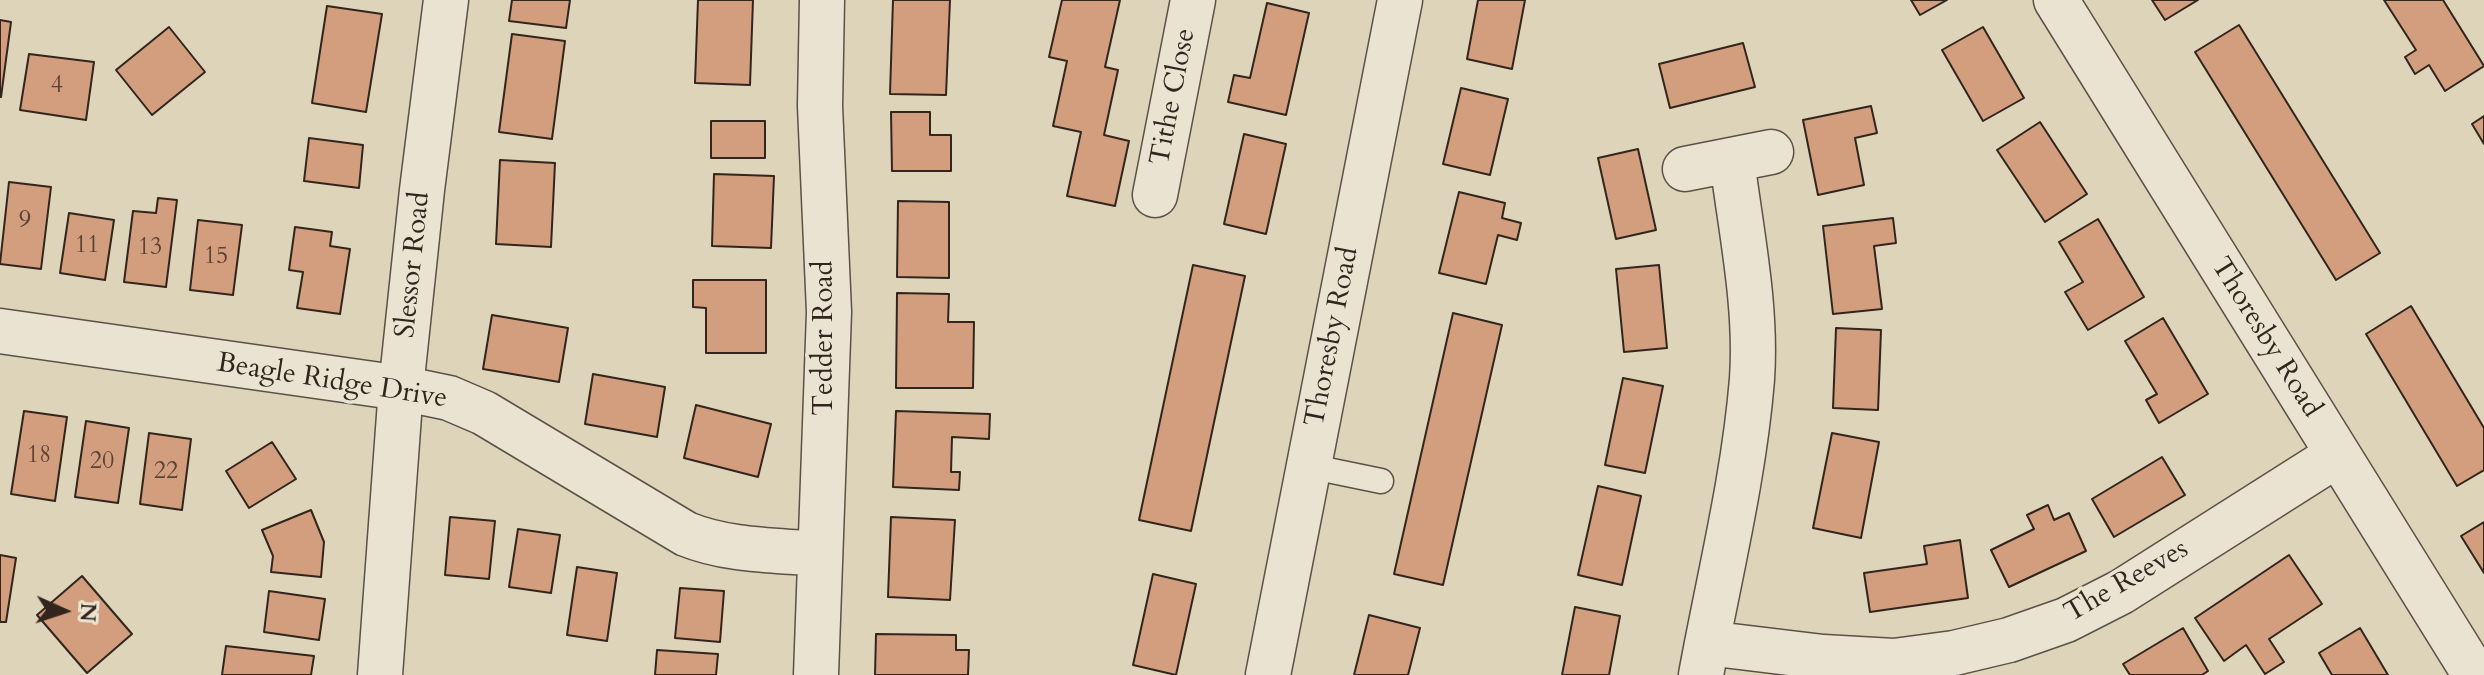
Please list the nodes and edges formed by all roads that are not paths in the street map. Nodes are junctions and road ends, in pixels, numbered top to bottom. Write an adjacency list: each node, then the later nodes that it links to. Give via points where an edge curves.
1 (446, 0): 9 (street, Slessor Road)
2 (822, 0): 13 (street, Tedder Road, via 820,106 829,312)
3 (1193, 0): 7 (street, Tithe Close)
4 (1400, 0): 11 (street, Thoresby Road)
5 (2056, 0): 10 (street, Thoresby Road)
6 (1685, 169): 14 (street, The Reeves, via 1751,156 1752,377)
7 (1155, 195)
8 (0, 331): 9 (street, Beagle Ridge Drive)
9 (401, 388): 13 (street, Beagle Ridge Drive, via 449,398 484,413 708,543); 15 (street, Slessor Road)
10 (2337, 455): 14 (street, The Reeves, via 2121,592 2066,620 2009,640 1894,661); 18 (street, Thoresby Road)
11 (1308, 466): 12 (lane); 17 (street, Thoresby Road)
12 (1381, 481)
13 (819, 554): 16 (street, Tedder Road)
14 (1704, 659)
15 (380, 675)
16 (816, 675)
17 (1268, 675)
18 (2475, 675)

